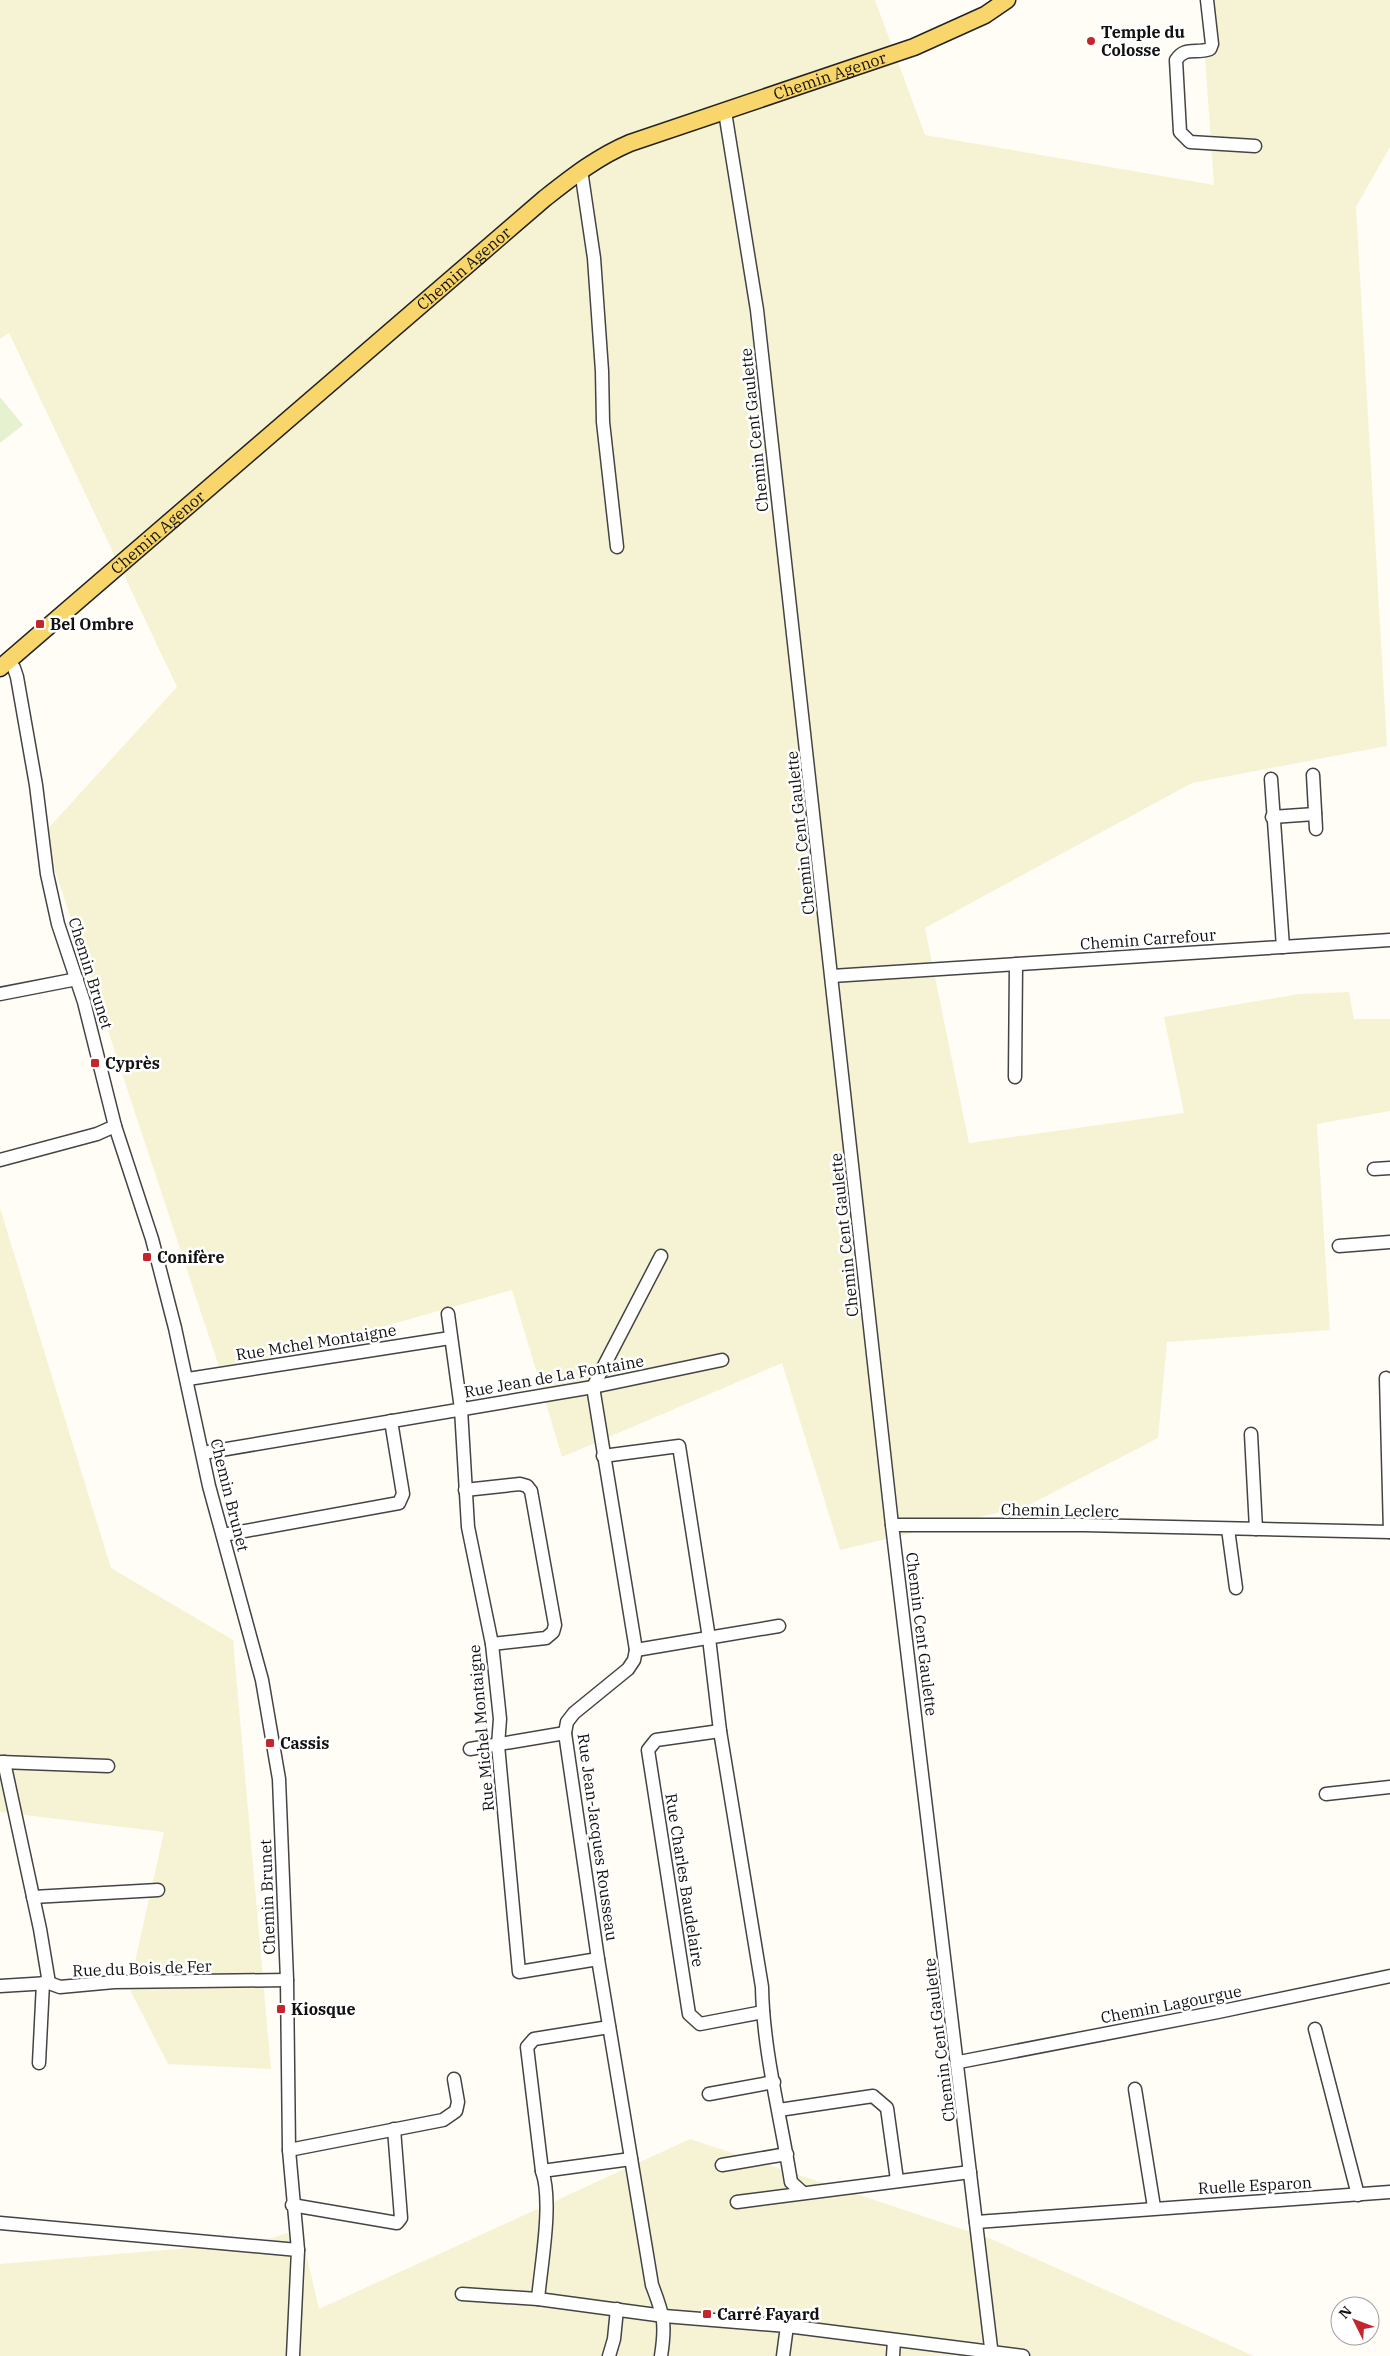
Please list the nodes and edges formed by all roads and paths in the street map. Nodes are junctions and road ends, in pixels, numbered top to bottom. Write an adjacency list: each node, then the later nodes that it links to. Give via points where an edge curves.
1 (1007, 0): 3 (main road, Chemin Agenor, via 984,15 914,47)
2 (1207, 0): 4 (street, via 1210,49 1187,50 1176,60 1180,132 1190,142)
3 (725, 112): 5 (main road, Chemin Agenor, via 630,143 608,152); 16 (street, Chemin Cent Gaulette, via 757,310)
4 (1255, 146)
5 (581, 170): 6 (street, via 594,258 603,422); 7 (main road, Chemin Agenor)
6 (616, 547)
7 (4, 665): 17 (street, Chemin Brunet, via 14,668 36,785 47,874 58,924)
8 (1313, 775): 10 (street)
9 (1271, 780): 11 (street)
10 (1315, 814): 11 (street); 12 (street)
11 (1272, 817): 14 (street)
12 (1316, 829)
13 (1390, 940): 14 (street, Chemin Carrefour)
14 (1282, 947): 15 (street, Chemin Carrefour)
15 (1016, 964): 16 (street, Chemin Carrefour); 19 (street)
16 (832, 976): 39 (street, Chemin Cent Gaulette)
17 (77, 979): 18 (street); 20 (street, Chemin Brunet)
18 (0, 994)
19 (1014, 1076)
20 (115, 1126): 21 (street, via 97,1134); 31 (street, Chemin Brunet, via 152,1239)
21 (0, 1160)
22 (1390, 1168): 23 (street)
23 (1374, 1169)
24 (1390, 1242): 25 (street)
25 (1339, 1246)
26 (661, 1256): 32 (street)
27 (448, 1314): 28 (street, Rue Michel Montaigne)
28 (450, 1338): 31 (street, Rue Mchel Montaigne); 33 (street, Rue Michel Montaigne)
29 (722, 1360): 32 (street, Rue Jean de La Fontaine)
30 (1386, 1378): 42 (street, Chemin Leclerc)
31 (188, 1379): 36 (street, Chemin Brunet)
32 (593, 1387): 33 (street, Rue Jean de La Fontaine); 37 (street)
33 (460, 1410): 34 (street, Rue Jean de La Fontaine); 38 (street, Rue Michel Montaigne)
34 (391, 1421): 36 (street, Rue Jean de La Fontaine); 43 (street, via 403,1494 399,1502)
35 (1251, 1434): 41 (street)
36 (203, 1452): 43 (street, Chemin Brunet)
37 (603, 1456): 46 (street, via 679,1446); 48 (street)
38 (465, 1490): 47 (street, Rue Michel Montaigne, via 468,1527); 47 (street, via 520,1484 531,1491 555,1625 546,1638)
39 (892, 1525): 40 (street, Chemin Leclerc); 67 (street, Chemin Cent Gaulette)
40 (1228, 1529): 41 (street, Chemin Leclerc); 44 (street)
41 (1256, 1529): 42 (street, Chemin Leclerc)
42 (1390, 1532)
43 (223, 1535): 61 (street, Chemin Brunet, via 262,1680 279,1779)
44 (1236, 1588)
45 (779, 1626): 46 (street)
46 (709, 1638): 48 (street); 49 (street)
47 (492, 1644): 51 (street, Rue Michel Montaigne, via 500,1719)
48 (636, 1650): 50 (street, Rue Jean-Jacques Rousseau, via 628,1669 574,1713)
49 (720, 1730): 64 (street, via 762,1987); 64 (street, Rue Charles Baudelaire, via 656,1740 648,1750 690,2014 700,2024)
50 (565, 1732): 51 (street); 59 (street, Rue Jean-Jacques Rousseau)
51 (498, 1745): 52 (street); 59 (street, Rue Michel Montaigne, via 519,1972)
52 (470, 1749)
53 (2, 1762): 54 (street); 58 (street)
54 (108, 1766)
55 (1390, 1787): 56 (street)
56 (1326, 1794)
57 (158, 1890): 58 (street)
58 (33, 1897): 62 (street)
59 (598, 1959): 65 (street, Rue Jean-Jacques Rousseau)
60 (1390, 1976): 67 (street, Chemin Lagourgue)
61 (287, 1980): 62 (street, Rue du Bois de Fer, via 114,1982 60,1987); 75 (street, Chemin Brunet)
62 (46, 1983): 63 (street, Rue du Bois de Fer); 68 (street)
63 (0, 1986)
64 (763, 2012): 70 (street)
65 (609, 2027): 77 (street, Rue Jean-Jacques Rousseau); 79 (street, via 534,2039 527,2047)
66 (1315, 2029): 84 (street)
67 (959, 2062): 80 (street, Chemin Cent Gaulette)
68 (39, 2063)
69 (454, 2079): 74 (street, via 458,2102 451,2116)
70 (774, 2082): 72 (street); 73 (street)
71 (1136, 2089): 87 (street)
72 (709, 2094)
73 (779, 2110): 76 (street); 81 (street, via 873,2096 887,2108)
74 (394, 2129): 75 (street); 86 (street, via 402,2218 396,2223)
75 (289, 2150): 86 (street, Chemin Brunet)
76 (787, 2154): 78 (street); 83 (street, via 791,2182)
77 (631, 2159): 79 (street); 94 (street, Rue Jean-Jacques Rousseau, via 652,2286)
78 (722, 2165)
79 (542, 2171): 92 (street, via 546,2183 546,2209)
80 (970, 2172): 81 (street); 88 (street, Chemin Cent Gaulette)
81 (897, 2180): 83 (street)
82 (1390, 2192): 84 (street, Ruelle Esparon)
83 (803, 2193): 85 (street)
84 (1358, 2195): 87 (street, Ruelle Esparon)
85 (737, 2202)
86 (292, 2205): 90 (street, Chemin Brunet)
87 (1154, 2207): 88 (street, Ruelle Esparon)
88 (976, 2222): 97 (street, Chemin Cent Gaulette)
89 (0, 2223): 90 (street)
90 (298, 2250): 98 (street, Chemin Brunet)
91 (462, 2294): 92 (street)
92 (538, 2299): 93 (street)
93 (617, 2309): 94 (street); 99 (street)
94 (664, 2316): 95 (street); 100 (street)
95 (787, 2326): 96 (street); 101 (street)
96 (894, 2340): 97 (street); 102 (street)
97 (992, 2354): 103 (street)
98 (292, 2356)
99 (609, 2356)
100 (661, 2356)
101 (783, 2356)
102 (893, 2356)
103 (1022, 2356)

